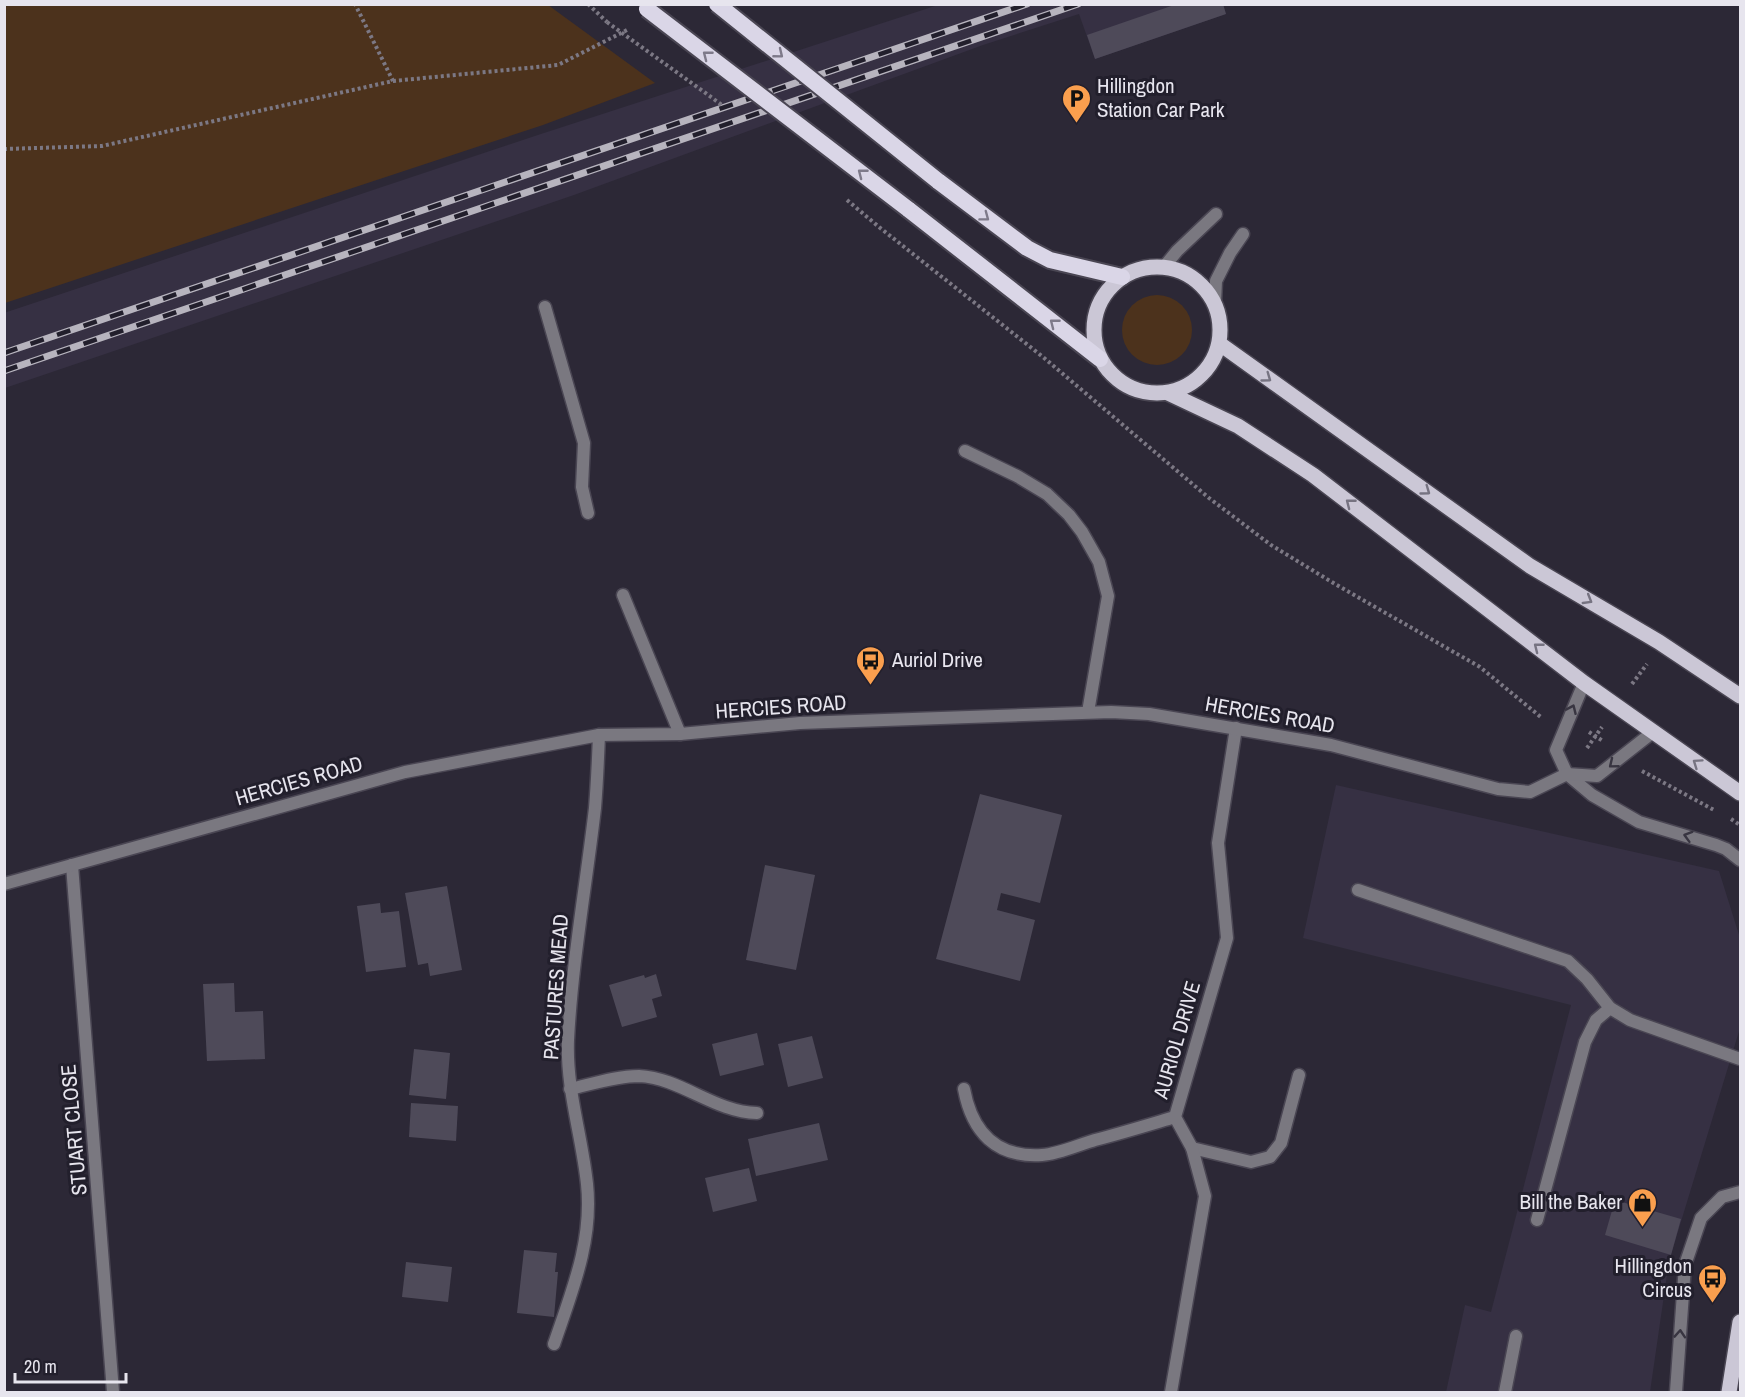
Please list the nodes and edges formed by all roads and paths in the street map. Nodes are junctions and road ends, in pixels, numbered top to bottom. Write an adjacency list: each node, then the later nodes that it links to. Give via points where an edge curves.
1 (355, 4): 6 (path)
2 (588, 4): 7 (path, bridge, via 607,22)
3 (717, 4): 13 (highway, one-way to 13, bridge, via 1027,249 1050,260)
4 (645, 7): 17 (highway, one-way to 4, bridge)
5 (639, 24): 6 (path, via 558,65)
6 (393, 81): 8 (path, via 102,146)
7 (729, 109)
8 (4, 148)
9 (845, 198): 27 (path, bridge, via 1271,545 1480,667)
10 (1216, 214): 12 (street)
11 (1243, 234): 14 (street, via 1216,281)
12 (1164, 267): 13 (main road, via 1142,268); 14 (main road, via 1185,273 1203,285)
13 (1122, 277): 17 (main road, via 1105,293 1095,314 1094,337)
14 (1215, 303): 16 (main road, via 1221,324)
15 (545, 307): 20 (street, via 584,443 582,487)
16 (1220, 344): 18 (main road, via 1210,367 1191,384); 25 (main road, one-way to 25, via 1530,566 1659,642)
17 (1100, 359): 18 (main road, via 1117,380 1142,392)
18 (1168, 393): 23 (main road, one-way to 18, via 1313,475 1238,426)
19 (964, 451): 26 (street, via 1047,494 1082,532 1099,562 1108,596)
20 (588, 513)
21 (623, 595): 31 (street)
22 (1644, 669): 24 (path)
23 (1584, 683): 30 (main road); 35 (street, one-way to 23, via 1556,750)
24 (1629, 689)
25 (1740, 696)
26 (1088, 712): 28 (street, HERCIES ROAD, via 1149,714); 31 (street, HERCIES ROAD, via 800,723)
27 (1545, 720)
28 (1236, 728): 35 (street, HERCIES ROAD, via 1331,745 1498,789 1530,792); 48 (street, AURIOL DRIVE, via 1218,843 1227,938)
29 (1582, 728): 33 (path)
30 (1653, 732): 35 (street, HERCIES ROAD, one-way to 35, via 1597,776); 36 (main road, one-way to 30)
31 (680, 734): 32 (street, HERCIES ROAD)
32 (599, 735): 39 (street, HERCIES ROAD, via 405,772); 45 (street, PASTURES MEAD, via 595,808 572,981)
33 (1609, 745)
34 (1642, 772): 37 (path)
35 (1567, 774): 38 (street, one-way to 35, via 1716,845 1639,822 1592,795)
36 (1740, 793)
37 (1740, 825)
38 (1740, 860)
39 (72, 865): 40 (street, HERCIES ROAD); 55 (street, STUART CLOSE)
40 (4, 884)
41 (1358, 890): 42 (street, via 1568,961)
42 (1610, 1008): 43 (street, via 1630,1020); 51 (street, via 1596,1020 1585,1042)
43 (1740, 1059)
44 (1299, 1075): 49 (street, via 1281,1143 1270,1157 1251,1162)
45 (570, 1089): 47 (street, via 639,1076 665,1082 723,1108); 54 (street, PASTURES MEAD, via 587,1185 588,1221 582,1260)
46 (964, 1089): 48 (street, via 967,1108 979,1131 997,1146 1018,1154 1044,1155)
47 (757, 1113)
48 (1175, 1117): 49 (street, AURIOL DRIVE)
49 (1192, 1148): 56 (street, AURIOL DRIVE, via 1205,1196)
50 (1740, 1192): 58 (street, one-way to 50, via 1686,1265 1701,1218 1722,1197)
51 (1537, 1220)
52 (1740, 1322): 59 (main road)
53 (1516, 1336): 57 (street)
54 (554, 1344)
55 (113, 1392)
56 (1171, 1392)
57 (1504, 1392)
58 (1676, 1392)
59 (1729, 1392)

